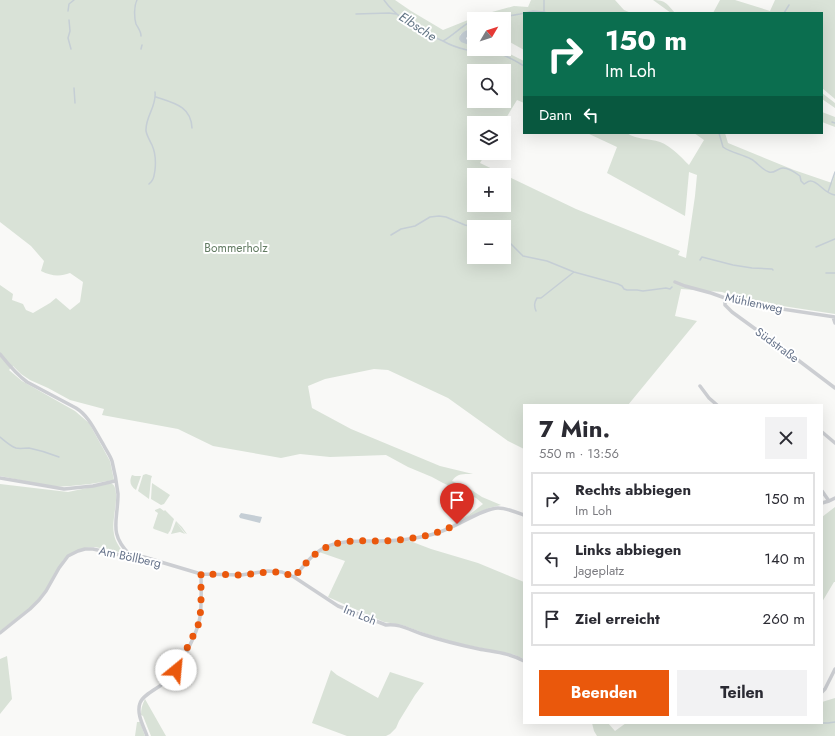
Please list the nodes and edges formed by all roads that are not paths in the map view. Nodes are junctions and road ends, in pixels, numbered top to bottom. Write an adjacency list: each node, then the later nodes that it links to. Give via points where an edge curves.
1 (675, 282): 2 (street, Mühlenweg)
2 (725, 298): 3 (street, Mühlenweg); 7 (street, Südstraße, via 725,305 732,312)
3 (834, 317): 4 (street)
4 (835, 323)
5 (0, 354): 12 (street, via 27,382 76,408 84,415 112,460)
6 (700, 386): 8 (street)
7 (835, 388)
8 (716, 404)
9 (823, 433): 10 (street)
10 (835, 443)
11 (0, 478): 12 (street, via 64,489)
12 (115, 481): 18 (street, via 118,495 116,531 121,545)
13 (823, 492): 15 (street)
14 (835, 498): 15 (street)
15 (829, 501): 16 (street)
16 (823, 503)
17 (523, 515): 20 (street, via 494,508 431,535 379,541 339,542 316,553)
18 (130, 555): 19 (street, Am Böllberg); 21 (street, Am Böllberg, via 93,549 72,554 64,561 39,600)
19 (201, 574): 20 (street, Im Loh, via 282,572); 25 (street, via 201,609 198,626 183,659 170,679 140,703 140,717)
20 (294, 577): 22 (street, Im Loh, via 338,606 386,625 392,624)
21 (0, 633)
22 (523, 661)
23 (835, 669): 24 (street)
24 (823, 691)
25 (147, 736)

